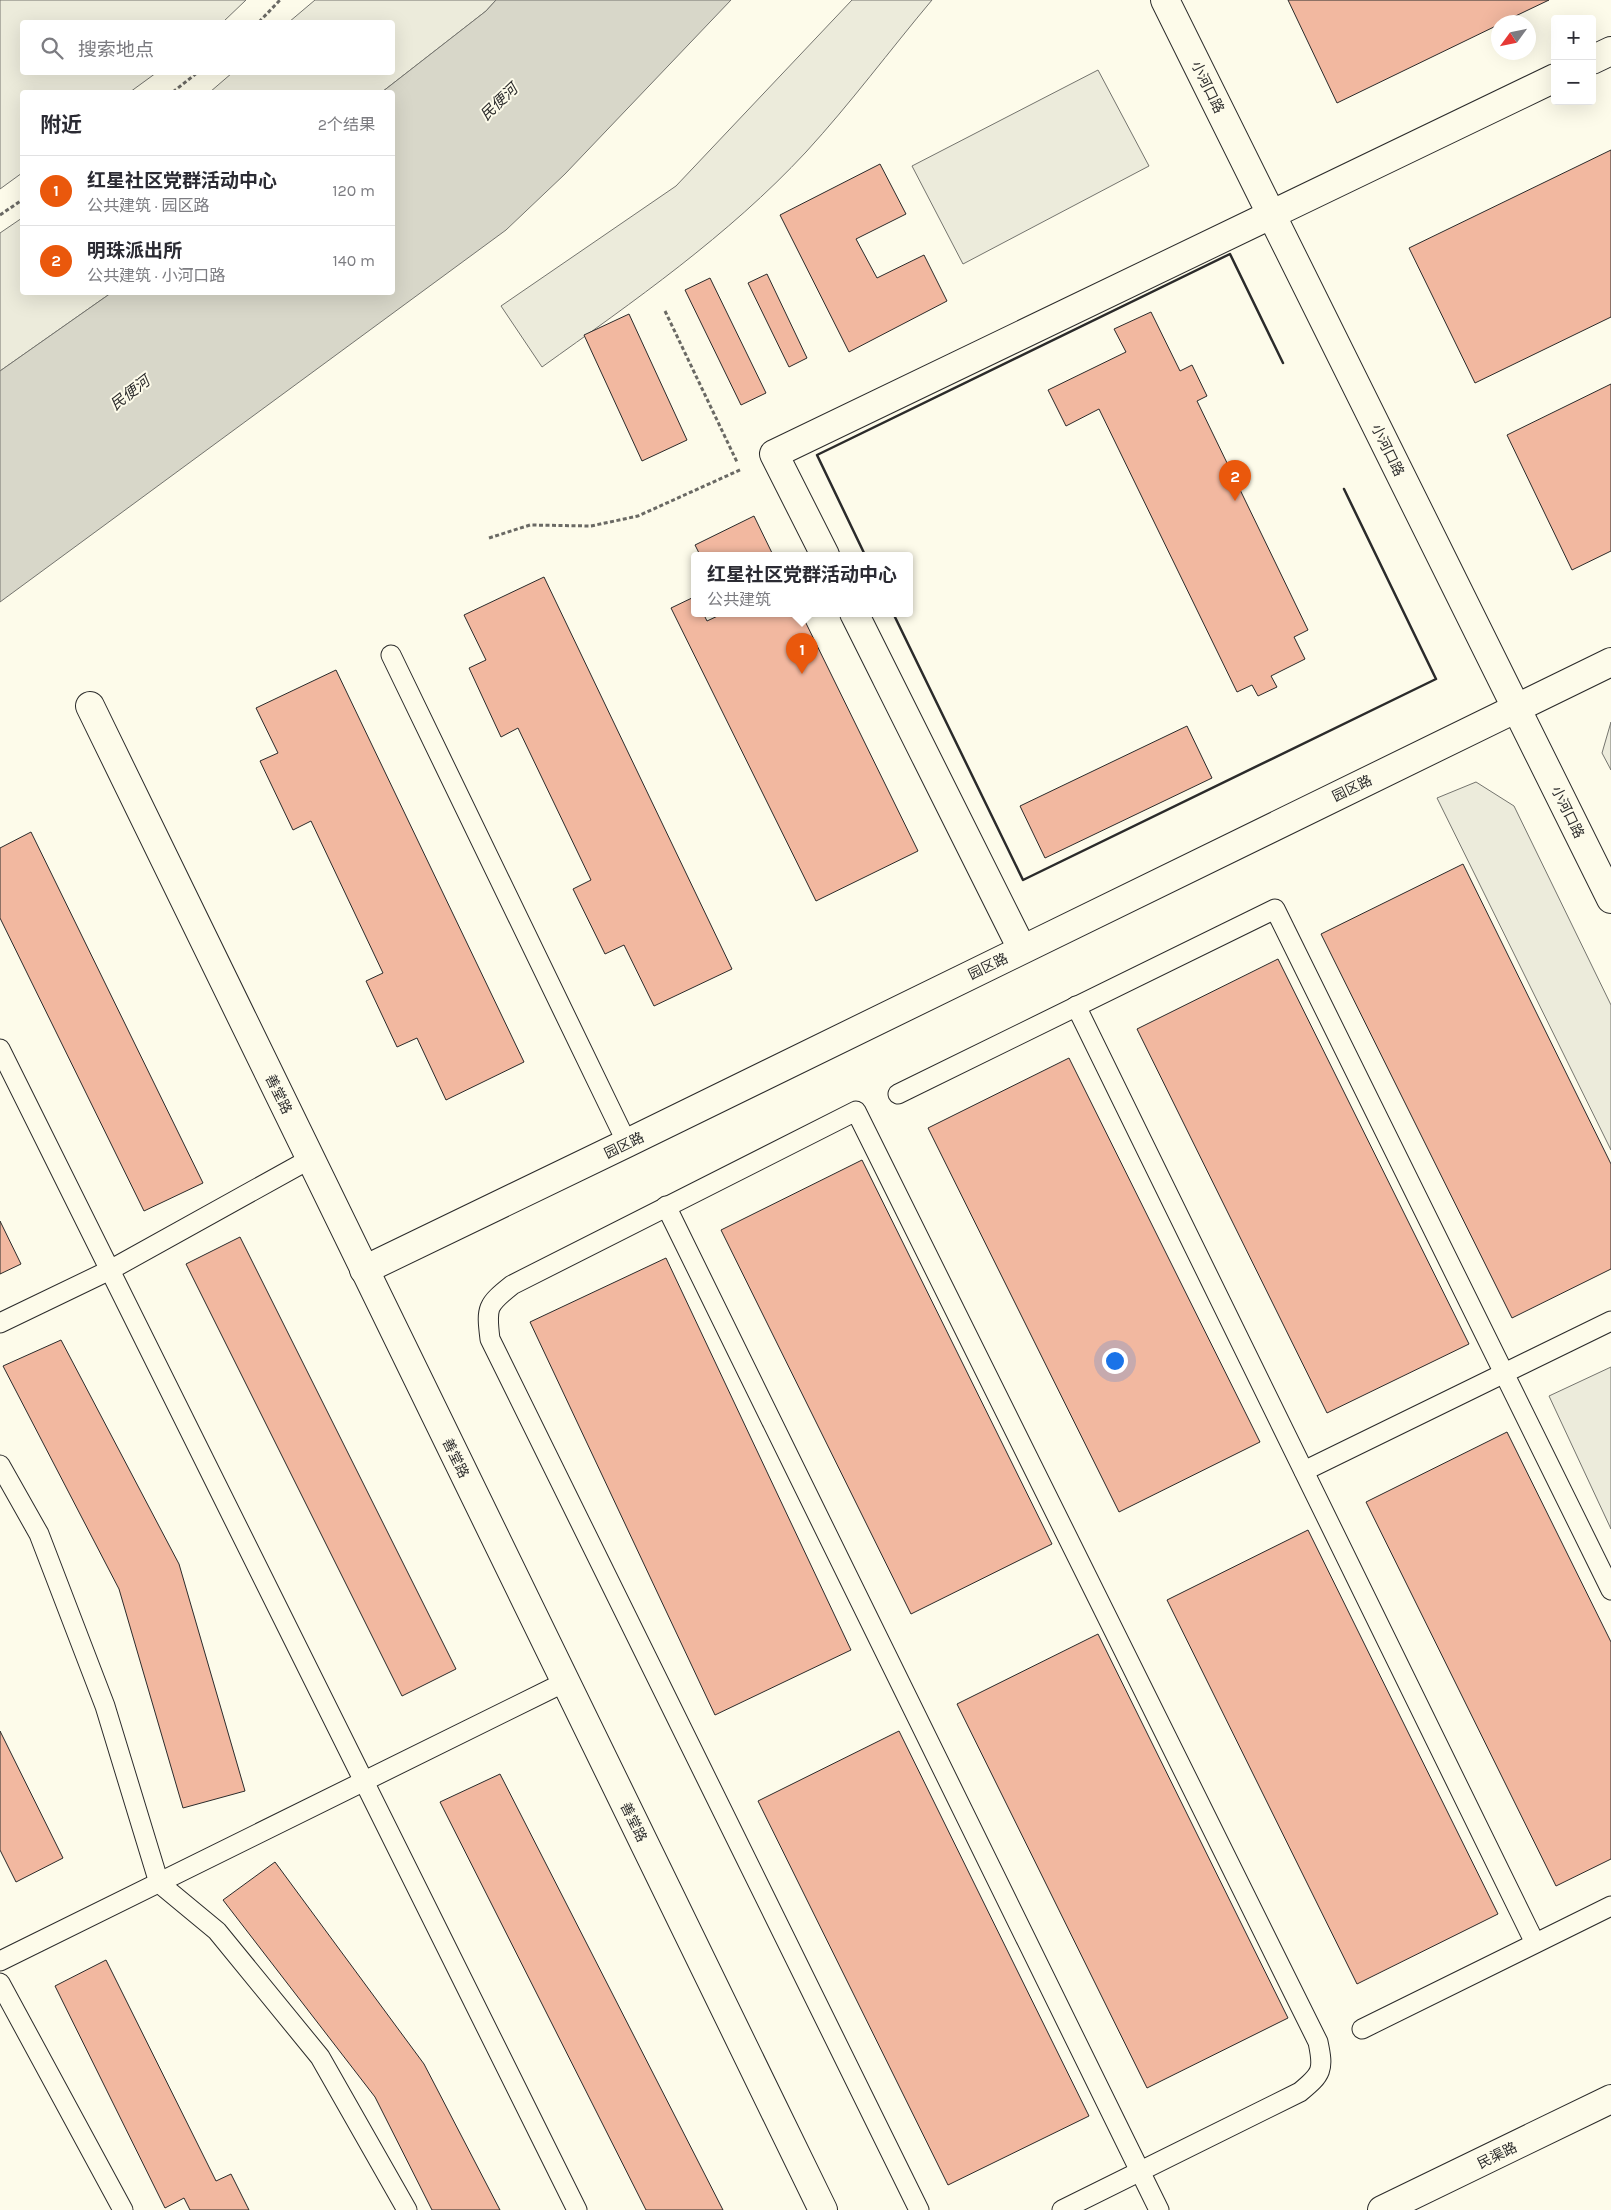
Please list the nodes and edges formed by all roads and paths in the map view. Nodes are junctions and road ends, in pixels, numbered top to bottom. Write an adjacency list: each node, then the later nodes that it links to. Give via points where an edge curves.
1 (280, 0): 3 (path)
2 (1165, 0): 10 (street, 小河口路)
3 (261, 20)
4 (1611, 51): 5 (street)
5 (1596, 58)
6 (194, 75): 8 (path)
7 (1551, 80): 10 (street)
8 (176, 90)
9 (20, 201): 11 (path)
10 (1271, 214): 13 (street); 21 (street, 小河口路)
11 (0, 215)
12 (665, 311): 14 (path)
13 (774, 454): 14 (path); 16 (street)
14 (741, 469): 15 (path, via 638,516 591,526 530,524)
15 (489, 538)
16 (823, 552)
17 (856, 617): 23 (street)
18 (391, 655): 27 (lane)
19 (1611, 662): 21 (street, 园区路)
20 (90, 706): 28 (street, 善堂路)
21 (1517, 708): 22 (street, 小河口路); 23 (street, 园区路)
22 (1611, 899)
23 (1022, 949): 27 (street, 园区路)
24 (1076, 1006): 26 (lane); 34 (lane, via 1275,908); 36 (lane)
25 (0, 1049): 30 (lane)
26 (898, 1094)
27 (627, 1143): 31 (street, 园区路)
28 (310, 1159): 30 (lane); 31 (street, 善堂路)
29 (666, 1206): 47 (lane); 47 (lane, via 856,1111 1318,2042 1322,2062 1316,2079 1300,2092); 52 (lane, via 512,1285 492,1301 488,1316 490,1339)
30 (110, 1270): 33 (lane); 39 (lane)
31 (364, 1270): 38 (street, 善堂路)
32 (1611, 1321): 34 (lane)
33 (0, 1323)
34 (1504, 1373): 36 (lane); 37 (lane)
35 (0, 1465): 40 (lane, via 39,1534 106,1706)
36 (1304, 1471): 42 (lane)
37 (1611, 1590)
38 (565, 1682): 39 (lane); 51 (street, 善堂路)
39 (364, 1782): 40 (lane); 50 (lane)
40 (159, 1883): 43 (lane); 49 (lane, via 217,1931 320,2057)
41 (1611, 1906): 42 (lane)
42 (1535, 1943): 45 (lane)
43 (0, 1962)
44 (0, 1983): 48 (lane)
45 (1362, 2029)
46 (1611, 2099): 55 (street, 民渠路)
47 (1140, 2172): 53 (lane); 54 (lane)
48 (124, 2210)
49 (407, 2210)
50 (577, 2210)
51 (823, 2210)
52 (919, 2210)
53 (1062, 2210)
54 (1159, 2210)
55 (1382, 2210)

